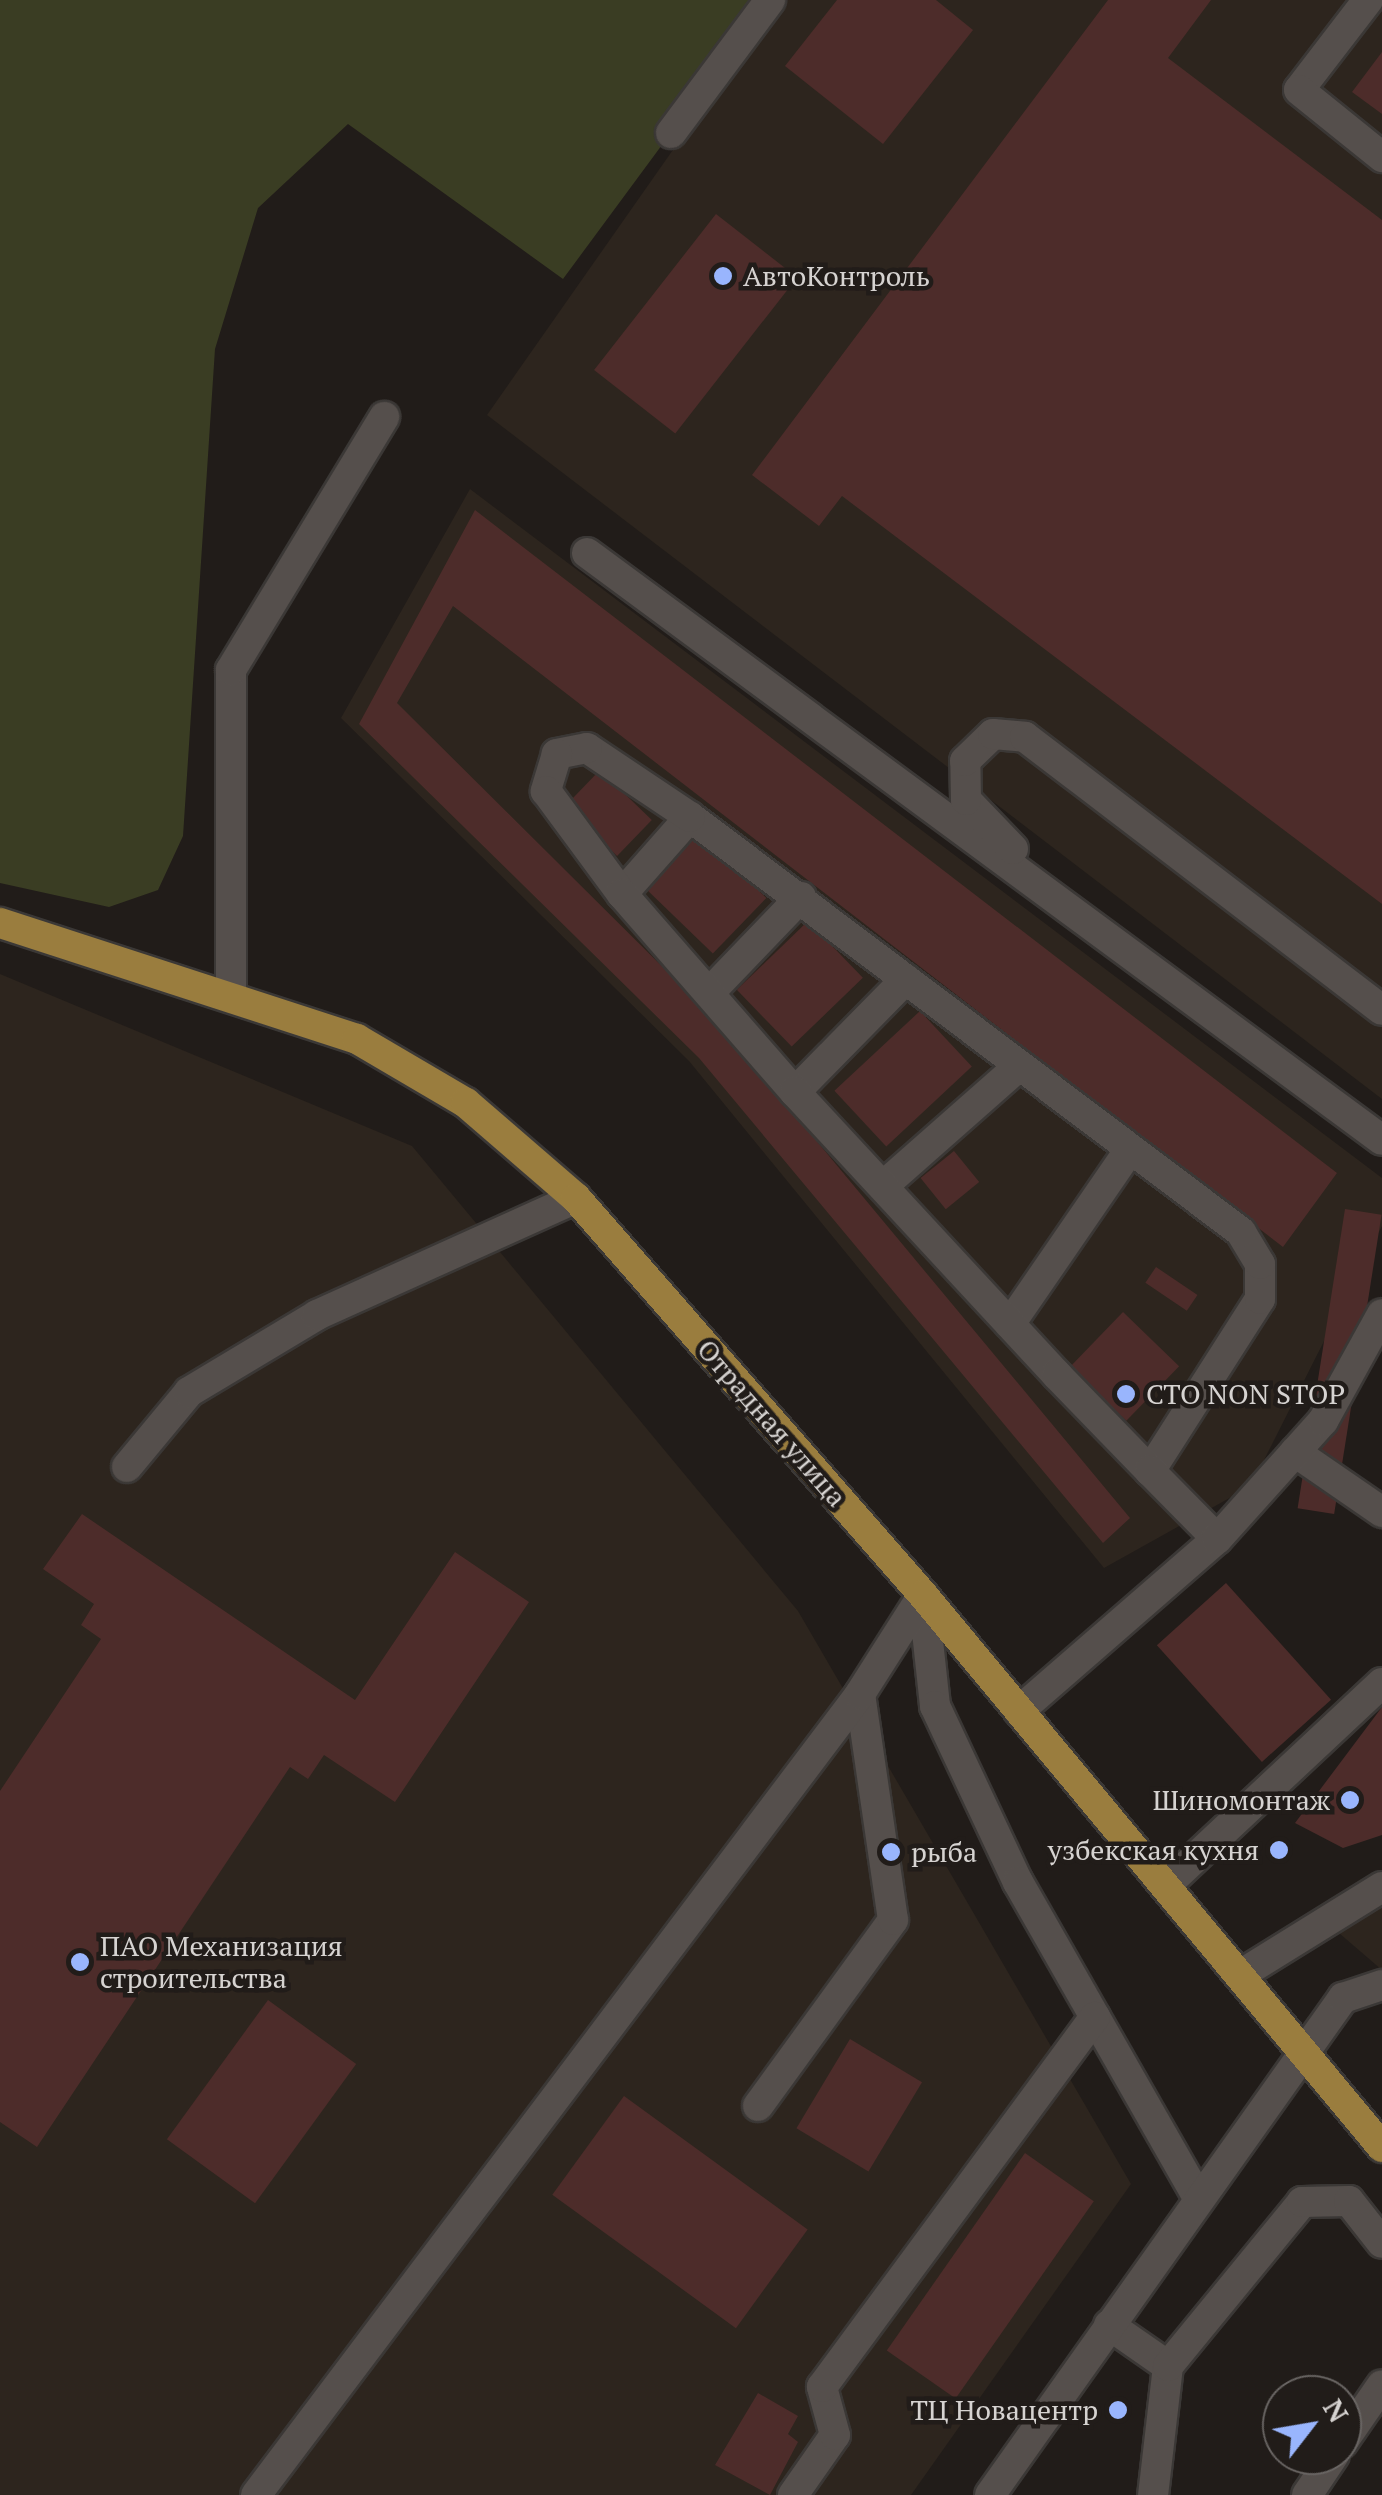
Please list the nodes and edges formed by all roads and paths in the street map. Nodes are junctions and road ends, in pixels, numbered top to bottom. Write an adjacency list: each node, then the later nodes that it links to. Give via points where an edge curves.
1 (770, 0): 3 (street)
2 (1368, 0): 4 (street, via 1299,90)
3 (671, 132)
4 (1382, 157)
5 (384, 417): 13 (street, via 230,670)
6 (587, 553): 10 (street)
7 (690, 817): 8 (street); 8 (street, via 588,748 550,762 546,792); 9 (street)
8 (622, 894): 14 (street)
9 (801, 897): 12 (street); 14 (street)
10 (1072, 910): 15 (street, via 966,800 965,761 994,734 1025,738); 18 (street)
11 (0, 923): 13 (main road, Отрадная улица)
12 (906, 979): 16 (street); 17 (street)
13 (231, 992): 21 (main road, Отрадная улица, via 357,1039 466,1103)
14 (709, 993): 17 (street)
15 (1382, 1010)
16 (1018, 1067): 19 (street); 20 (street)
17 (795, 1092): 20 (street)
18 (1382, 1140)
19 (1129, 1151): 23 (street); 26 (street, via 1242,1232 1262,1281)
20 (883, 1186): 23 (street)
21 (576, 1198): 25 (street, via 317,1314 189,1392); 29 (main road, Отрадная улица)
22 (1382, 1314): 24 (street)
23 (1010, 1324): 26 (street)
24 (1295, 1452): 27 (street); 28 (street)
25 (127, 1468)
26 (1150, 1470): 28 (street)
27 (1382, 1512)
28 (1217, 1539): 32 (street)
29 (923, 1596): 31 (street); 32 (main road, Отрадная улица); 37 (street, via 935,1706)
30 (1382, 1683): 33 (street)
31 (860, 1694): 39 (street, via 893,1920); 47 (street)
32 (1019, 1711): 33 (main road, Отрадная улица)
33 (1165, 1886): 35 (main road, Отрадная улица)
34 (1382, 1887): 35 (street)
35 (1240, 1976): 38 (main road, Отрадная улица)
36 (1382, 1985): 38 (street, via 1342,1998)
37 (1095, 2017): 41 (street); 48 (street, via 822,2387 835,2435)
38 (1303, 2052): 40 (main road, Отрадная улица); 41 (street)
39 (758, 2106)
40 (1382, 2146)
41 (1198, 2198): 43 (street)
42 (1382, 2243): 44 (street, via 1349,2201 1302,2202)
43 (1109, 2325): 44 (street); 49 (street)
44 (1168, 2366): 50 (street)
45 (1382, 2385): 46 (street)
46 (1362, 2414)
47 (256, 2495)
48 (793, 2495)
49 (990, 2495)
50 (1153, 2495)

